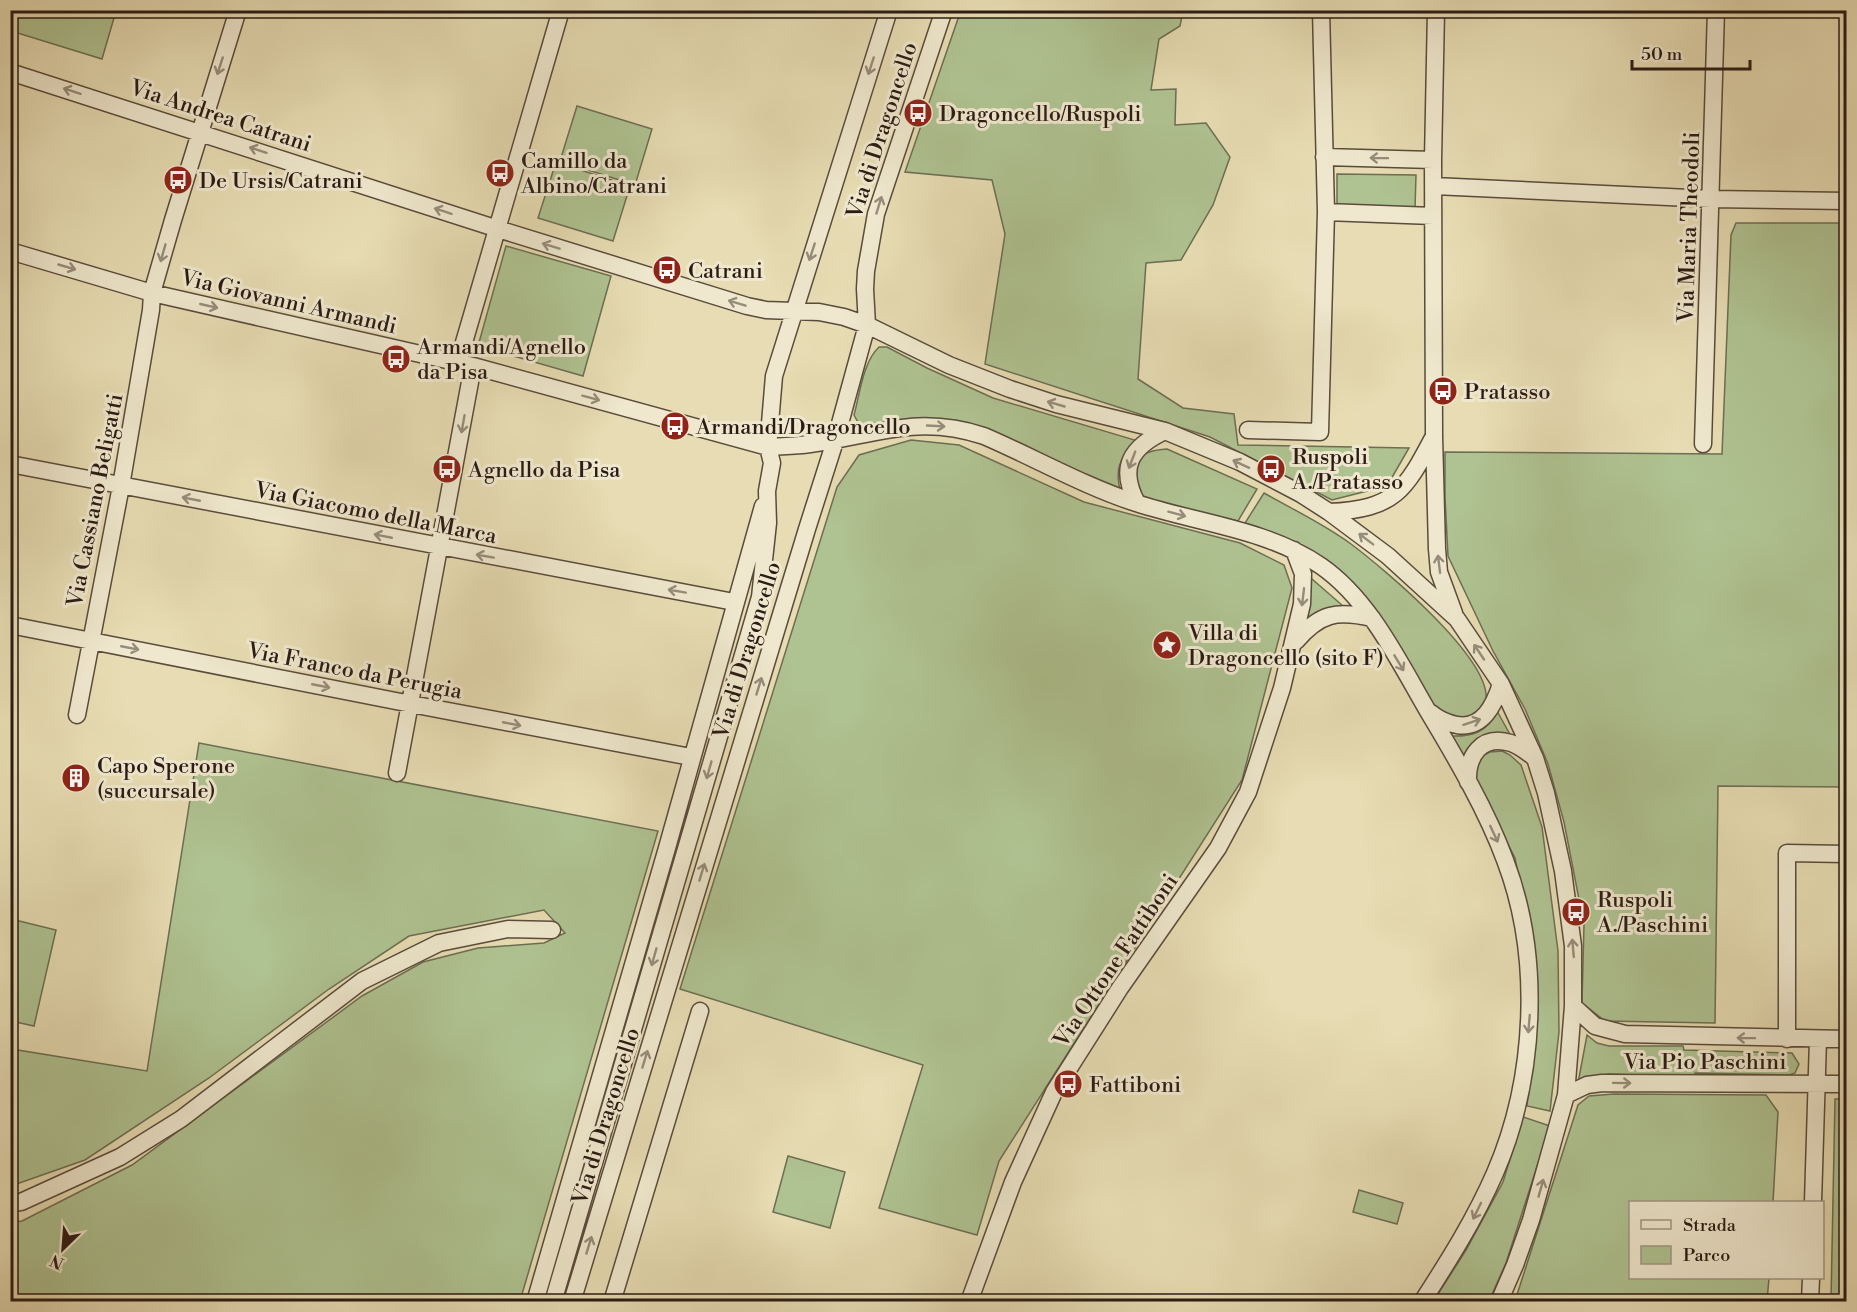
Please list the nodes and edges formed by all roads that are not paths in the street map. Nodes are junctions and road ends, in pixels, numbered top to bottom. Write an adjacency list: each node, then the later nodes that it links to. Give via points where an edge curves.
1 (238, 10): 9 (street, Via Cassiano Beligatti, one-way to 9)
2 (561, 10): 17 (street)
3 (944, 10): 21 (street, Via di Dragoncello, one-way to 3, via 865,289 876,214)
4 (1321, 10): 10 (street)
5 (1437, 10): 11 (street)
6 (1716, 10): 13 (street, Via Maria Theodoli)
7 (883, 12): 20 (street, Via di Dragoncello, one-way to 20)
8 (10, 72): 9 (street, Via Andrea Catrani, one-way to 8)
9 (200, 132): 17 (street, Via Andrea Catrani, one-way to 9); 19 (street, Via Cassiano Beligatti, one-way to 19)
10 (1324, 157): 11 (street, one-way to 10); 15 (street)
11 (1433, 160): 12 (street)
12 (1434, 186): 13 (street); 16 (street)
13 (1711, 198): 14 (street); 27 (street, Via Maria Theodoli)
14 (1846, 201)
15 (1326, 212): 16 (street); 23 (street, via 1320,432)
16 (1433, 216): 25 (street)
17 (498, 230): 20 (street, Via Andrea Catrani, one-way to 17, via 747,306); 22 (street)
18 (10, 251): 19 (street, Via Giovanni Armandi, one-way to 19)
19 (152, 293): 22 (street, Via Giovanni Armandi, one-way to 22); 30 (street, Via Cassiano Beligatti)
20 (795, 311): 21 (street, Via Andrea Catrani, via 831,314); 28 (street, Via di Dragoncello, via 774,376)
21 (867, 325): 24 (street, Via Andrea Catrani, one-way to 21, via 1010,389); 26 (street, Via di Dragoncello)
22 (466, 365): 28 (street, Via Giovanni Armandi, one-way to 28); 34 (street, one-way to 34)
23 (1248, 430)
24 (1165, 431): 32 (street, one-way to 32, via 1139,447 1131,460 1129,483); 33 (street, Via Andrea Catrani, one-way to 24, via 1249,467)
25 (1434, 436): 33 (street, via 1412,477 1395,495 1359,510); 38 (street, one-way to 25, via 1439,572)
26 (836, 438): 28 (street, Via Giovanni Armandi); 32 (street, Via Giovanni Armandi, one-way to 32, via 901,427 953,428 984,436); 65 (street, Via di Dragoncello, one-way to 26)
27 (1703, 444)
28 (768, 447): 31 (street, Via di Dragoncello, via 772,463)
29 (10, 464): 30 (street, Via Giacomo della Marca)
30 (121, 486): 34 (street, Via Giacomo della Marca, one-way to 30); 40 (street, Via Cassiano Beligatti)
31 (767, 491): 36 (street, Via di Dragoncello); 64 (street, Via di Dragoncello, one-way to 64, via 768,523 760,597)
32 (1137, 503): 35 (street, Via Giovanni Armandi, one-way to 35)
33 (1329, 512): 38 (street, Via Andrea Catrani, one-way to 33, via 1406,572)
34 (440, 548): 36 (street, Via Giacomo della Marca, one-way to 34); 43 (street)
35 (1294, 550): 37 (street, Via Giovanni Armandi, via 1335,577); 41 (street, Via Ottone Fattiboni, one-way to 41, via 1304,580)
36 (734, 602): 46 (street, Via di Dragoncello)
37 (1372, 618): 41 (street, via 1329,616 1310,625); 44 (street, Via Giovanni Armandi, one-way to 44)
38 (1457, 619): 42 (street, one-way to 38)
39 (10, 625): 40 (street, Via Franco da Perugia)
40 (90, 640): 43 (street, Via Franco da Perugia, one-way to 43); 45 (street, Via Cassiano Beligatti)
41 (1293, 644): 67 (street, Via Ottone Fattiboni, via 1248,792 1218,848 1120,988 1054,1092 1012,1182)
42 (1501, 684): 44 (street, one-way to 42, via 1445,722 1474,724 1488,712); 47 (street)
43 (411, 704): 46 (street, Via Franco da Perugia, one-way to 46); 48 (street)
44 (1426, 708): 49 (street, Via Giovanni Armandi)
45 (77, 715)
46 (691, 757): 63 (street, Via di Dragoncello)
47 (1535, 758): 49 (street, via 1513,744 1488,743 1472,757); 52 (street, one-way to 47, via 1573,946 1563,871)
48 (397, 773)
49 (1467, 782): 68 (street, Via Giovanni Armandi, one-way to 68, via 1506,862 1519,905 1530,974 1528,1030 1519,1094 1500,1161 1466,1233)
50 (1846, 854): 54 (street, via 1787,853)
51 (552, 930): 61 (street, via 508,929 439,942 363,981 181,1119 120,1157)
52 (1573, 1006): 54 (street, Via Pio Paschini, one-way to 52, via 1625,1034 1595,1026); 59 (street)
53 (700, 1011): 66 (street)
54 (1787, 1039): 55 (street, Via Pio Paschini)
55 (1818, 1039): 56 (street, Via Pio Paschini); 57 (street)
56 (1846, 1039)
57 (1817, 1084): 58 (street, Via Pio Paschini); 59 (street, Via Pio Paschini, one-way to 57, via 1602,1083); 60 (street)
58 (1846, 1084)
59 (1566, 1095): 69 (street, one-way to 59, via 1534,1210)
60 (1813, 1201)
61 (10, 1204)
62 (1811, 1279): 70 (street)
63 (535, 1302)
64 (553, 1302)
65 (572, 1302)
66 (612, 1302)
67 (969, 1302)
68 (1422, 1302)
69 (1498, 1302)
70 (1810, 1302)

